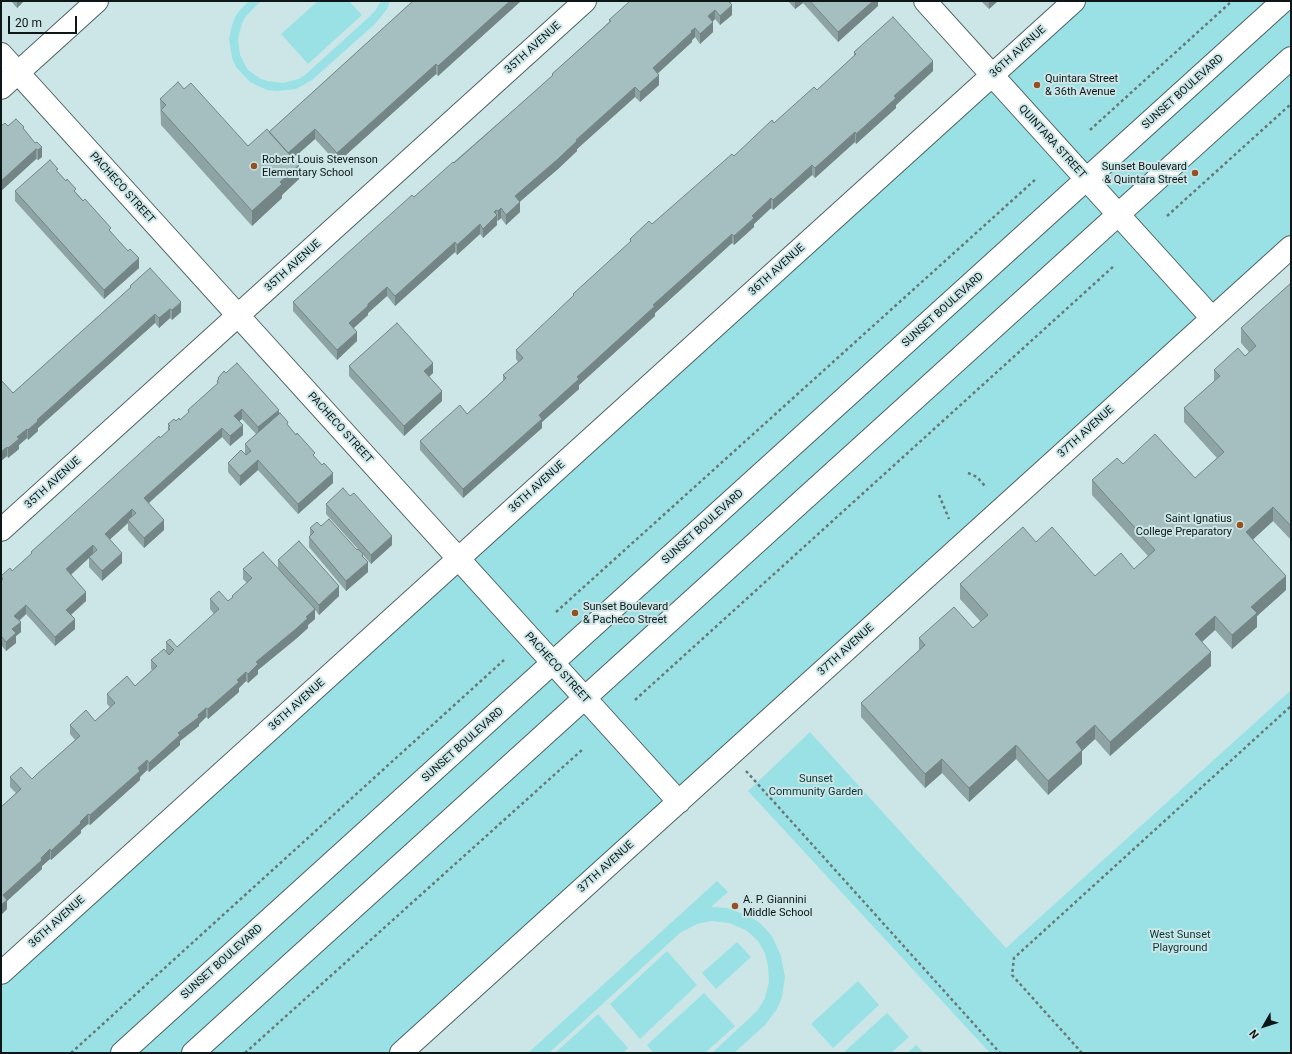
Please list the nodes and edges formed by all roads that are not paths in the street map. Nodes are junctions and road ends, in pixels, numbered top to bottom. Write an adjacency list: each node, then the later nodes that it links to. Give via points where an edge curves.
1 (97, 1): 8 (street)
2 (585, 1): 14 (street, 35TH AVENUE)
3 (925, 1): 9 (street, QUINTARA STREET)
4 (1074, 1): 9 (street, 36TH AVENUE)
5 (1283, 1): 11 (street, SUNSET BOULEVARD)
6 (1, 54): 8 (street, PACHECO STREET)
7 (1291, 58): 12 (street)
8 (18, 72): 10 (street); 14 (street, PACHECO STREET)
9 (992, 75): 11 (street, QUINTARA STREET); 17 (street, 36TH AVENUE)
10 (1, 88)
11 (1086, 179): 12 (street, QUINTARA STREET); 18 (street, SUNSET BOULEVARD)
12 (1118, 215): 15 (street, QUINTARA STREET); 19 (street)
13 (1291, 247): 15 (street, 37TH AVENUE)
14 (238, 316): 16 (street, 35TH AVENUE); 17 (street, PACHECO STREET)
15 (1212, 318): 20 (street, 37TH AVENUE)
16 (1, 530)
17 (458, 559): 18 (street, PACHECO STREET); 21 (street, 36TH AVENUE)
18 (553, 663): 19 (street, PACHECO STREET); 22 (street, SUNSET BOULEVARD)
19 (585, 698): 20 (street, PACHECO STREET); 23 (street)
20 (679, 802): 24 (street, 37TH AVENUE)
21 (1, 973)
22 (122, 1053)
23 (193, 1053)
24 (401, 1053)

